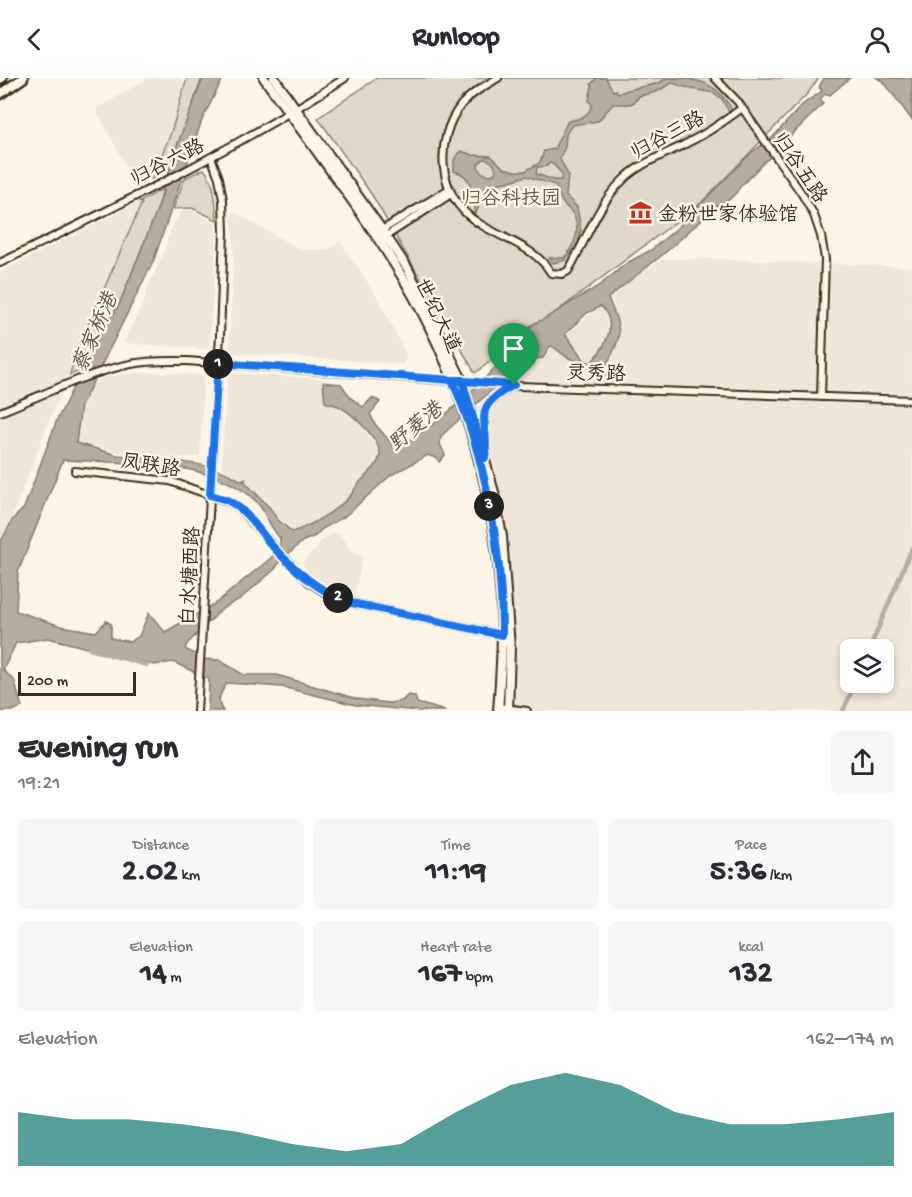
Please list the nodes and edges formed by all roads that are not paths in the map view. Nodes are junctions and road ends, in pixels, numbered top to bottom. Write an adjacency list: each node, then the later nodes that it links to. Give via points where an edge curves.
1 (21, 78): 7 (highway)
2 (264, 78): 10 (main road, 世纪大道)
3 (274, 78): 9 (main road, 世纪大道)
4 (345, 78): 9 (street, 归谷六路)
5 (498, 78): 12 (street, via 462,103 451,120 443,159)
6 (715, 78): 8 (street, 归谷五路)
7 (0, 92)
8 (742, 108): 12 (street, 归谷三路, via 622,180 607,198 568,271 562,274 551,273 518,244 476,222); 20 (street, 归谷五路, via 802,194 821,237 825,259)
9 (297, 109): 10 (street, 归谷六路); 13 (main road, 世纪大道)
10 (289, 114): 11 (street, 归谷六路); 16 (main road, 世纪大道, via 359,210 406,284)
11 (211, 158): 14 (street, 归谷六路); 15 (street, 白水塘西路, via 223,200)
12 (450, 191): 13 (street)
13 (384, 233): 17 (main road, 世纪大道, via 413,279)
14 (0, 264)
15 (218, 363): 16 (street, 灵秀路); 22 (street, 灵秀路, via 132,363); 26 (street, 白水塘西路)
16 (452, 380): 17 (street, 灵秀路); 19 (main road, 世纪大道)
17 (462, 380): 18 (street, 灵秀路); 19 (main road, 世纪大道)
18 (514, 385): 20 (street, 灵秀路); 24 (street, via 499,393 483,412)
19 (462, 394): 23 (main road, 世纪大道)
20 (821, 397): 21 (street, 灵秀路)
21 (912, 400)
22 (0, 412)
23 (471, 420): 24 (main road, 世纪大道); 27 (main road, 世纪大道, via 493,529)
24 (485, 458): 29 (main road, 世纪大道, via 502,536 510,648)
25 (75, 471): 26 (street, 凤联路, via 170,480)
26 (211, 492): 27 (street, 凤联路, via 240,509 286,560 326,593 347,602); 30 (street, 白水塘西路)
27 (502, 635): 28 (main road, 世纪大道)
28 (498, 709): 29 (street)
29 (508, 709): 31 (street)
30 (197, 711)
31 (526, 711)

